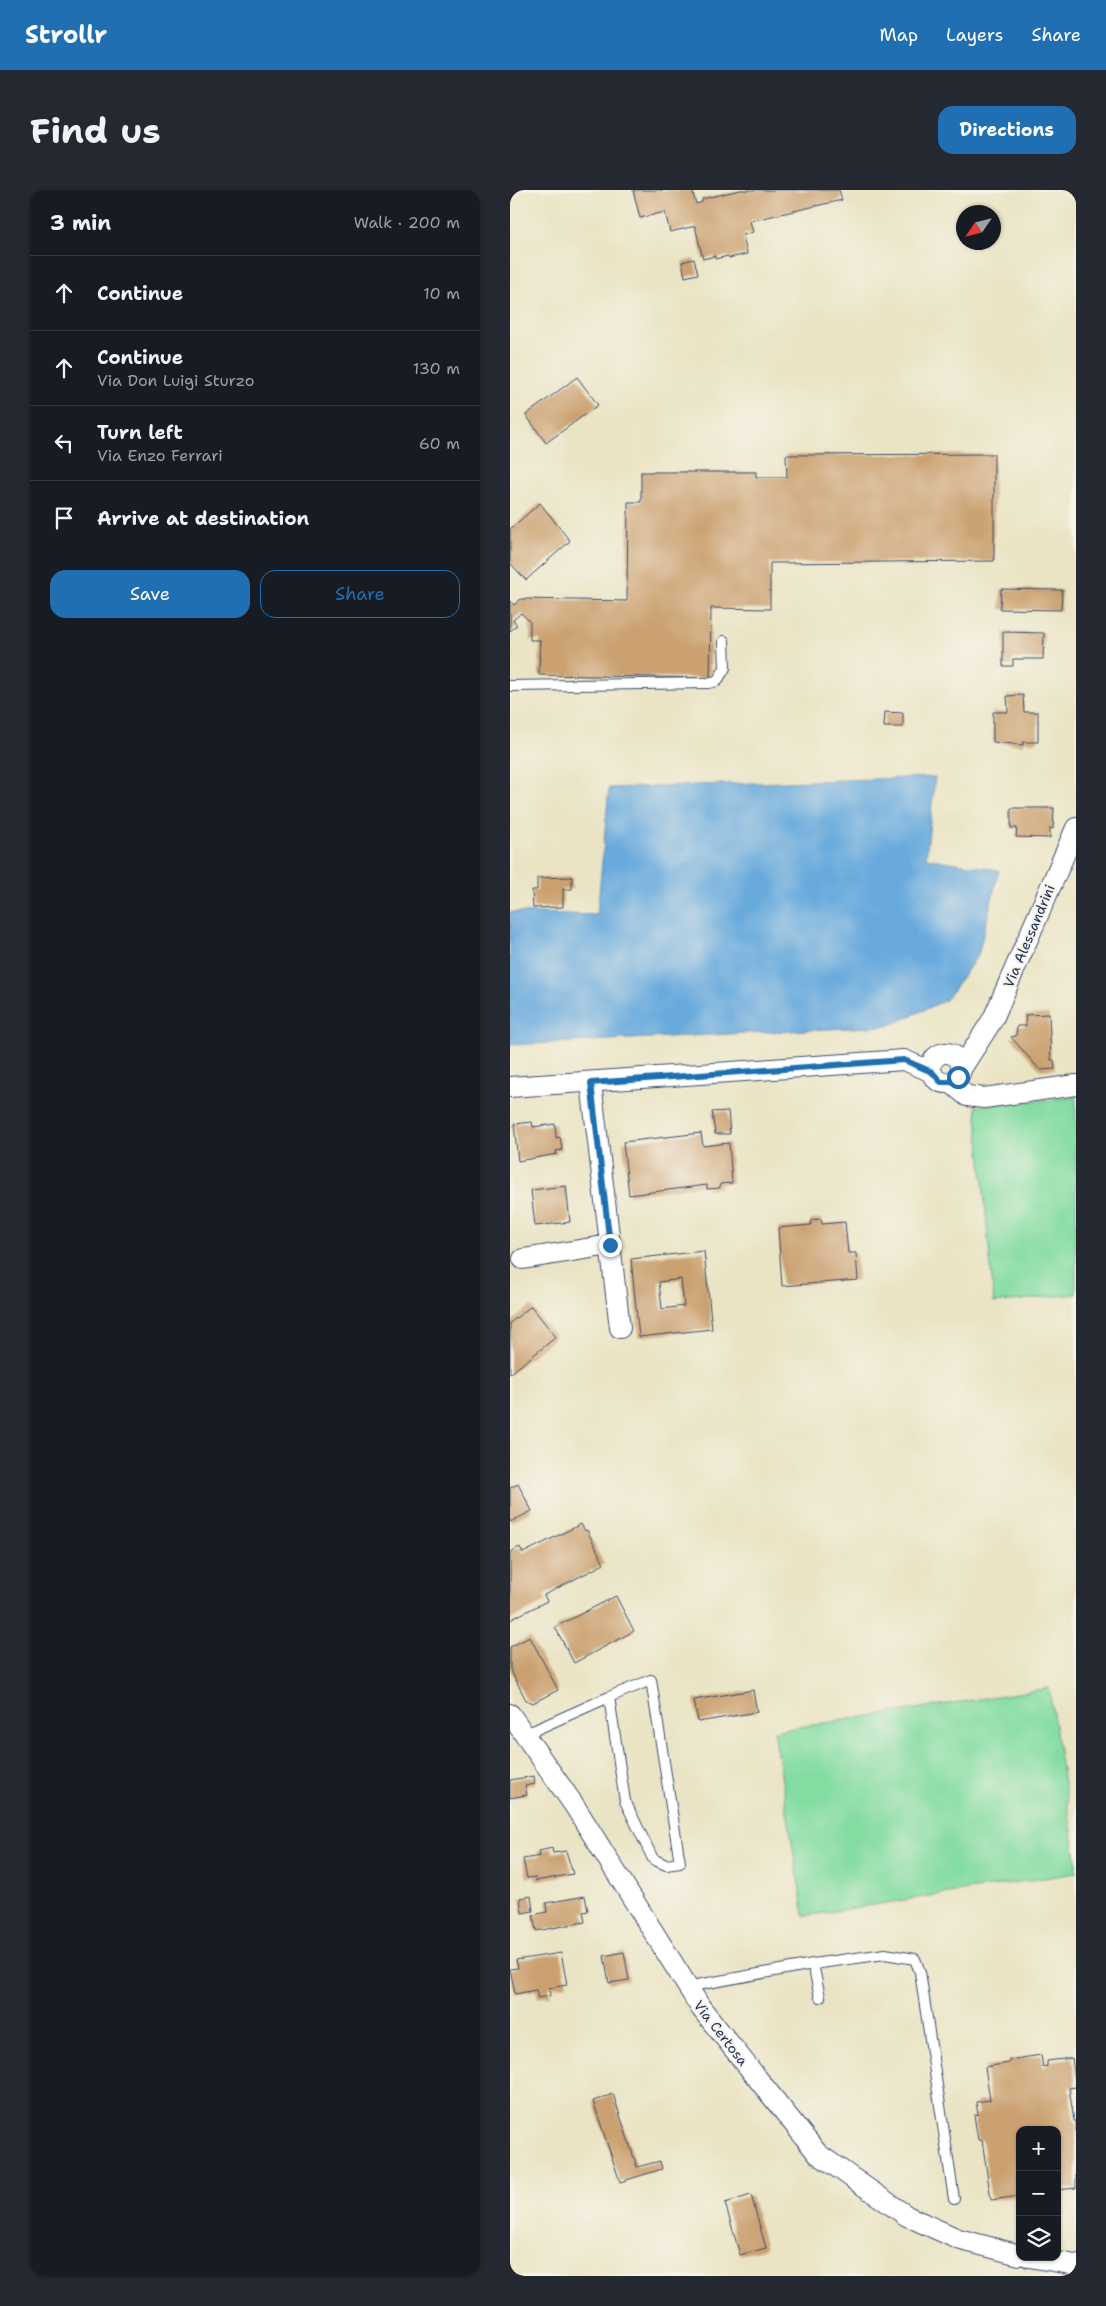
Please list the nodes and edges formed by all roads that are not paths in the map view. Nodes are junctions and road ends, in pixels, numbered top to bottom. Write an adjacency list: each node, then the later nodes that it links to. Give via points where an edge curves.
1 (724, 642): 2 (lane, via 725,668 718,681)
2 (510, 686)
3 (1076, 828): 4 (street, Via Alessandrini, via 993,1019 976,1048)
4 (947, 1066): 5 (street, via 914,1055 904,1060); 6 (street, via 967,1096 984,1098)
5 (591, 1083): 7 (street); 8 (street)
6 (1076, 1085)
7 (510, 1087)
8 (610, 1245): 9 (street); 10 (street)
9 (524, 1259)
10 (620, 1328)
11 (609, 1697): 11 (lane, via 625,1801 654,1859 666,1865 680,1863 652,1680); 13 (lane)
12 (510, 1714): 13 (street, Via Certosa)
13 (526, 1734): 15 (street, Via Certosa, via 667,1951)
14 (813, 1964): 15 (lane); 16 (lane); 17 (lane, via 885,1954 915,1958 920,1972)
15 (686, 1987): 18 (street, Via Certosa, via 818,2154 907,2216 958,2239)
16 (820, 1998)
17 (954, 2199)
18 (1016, 2254)
19 (1052, 2261): 20 (street)
20 (1076, 2265)

